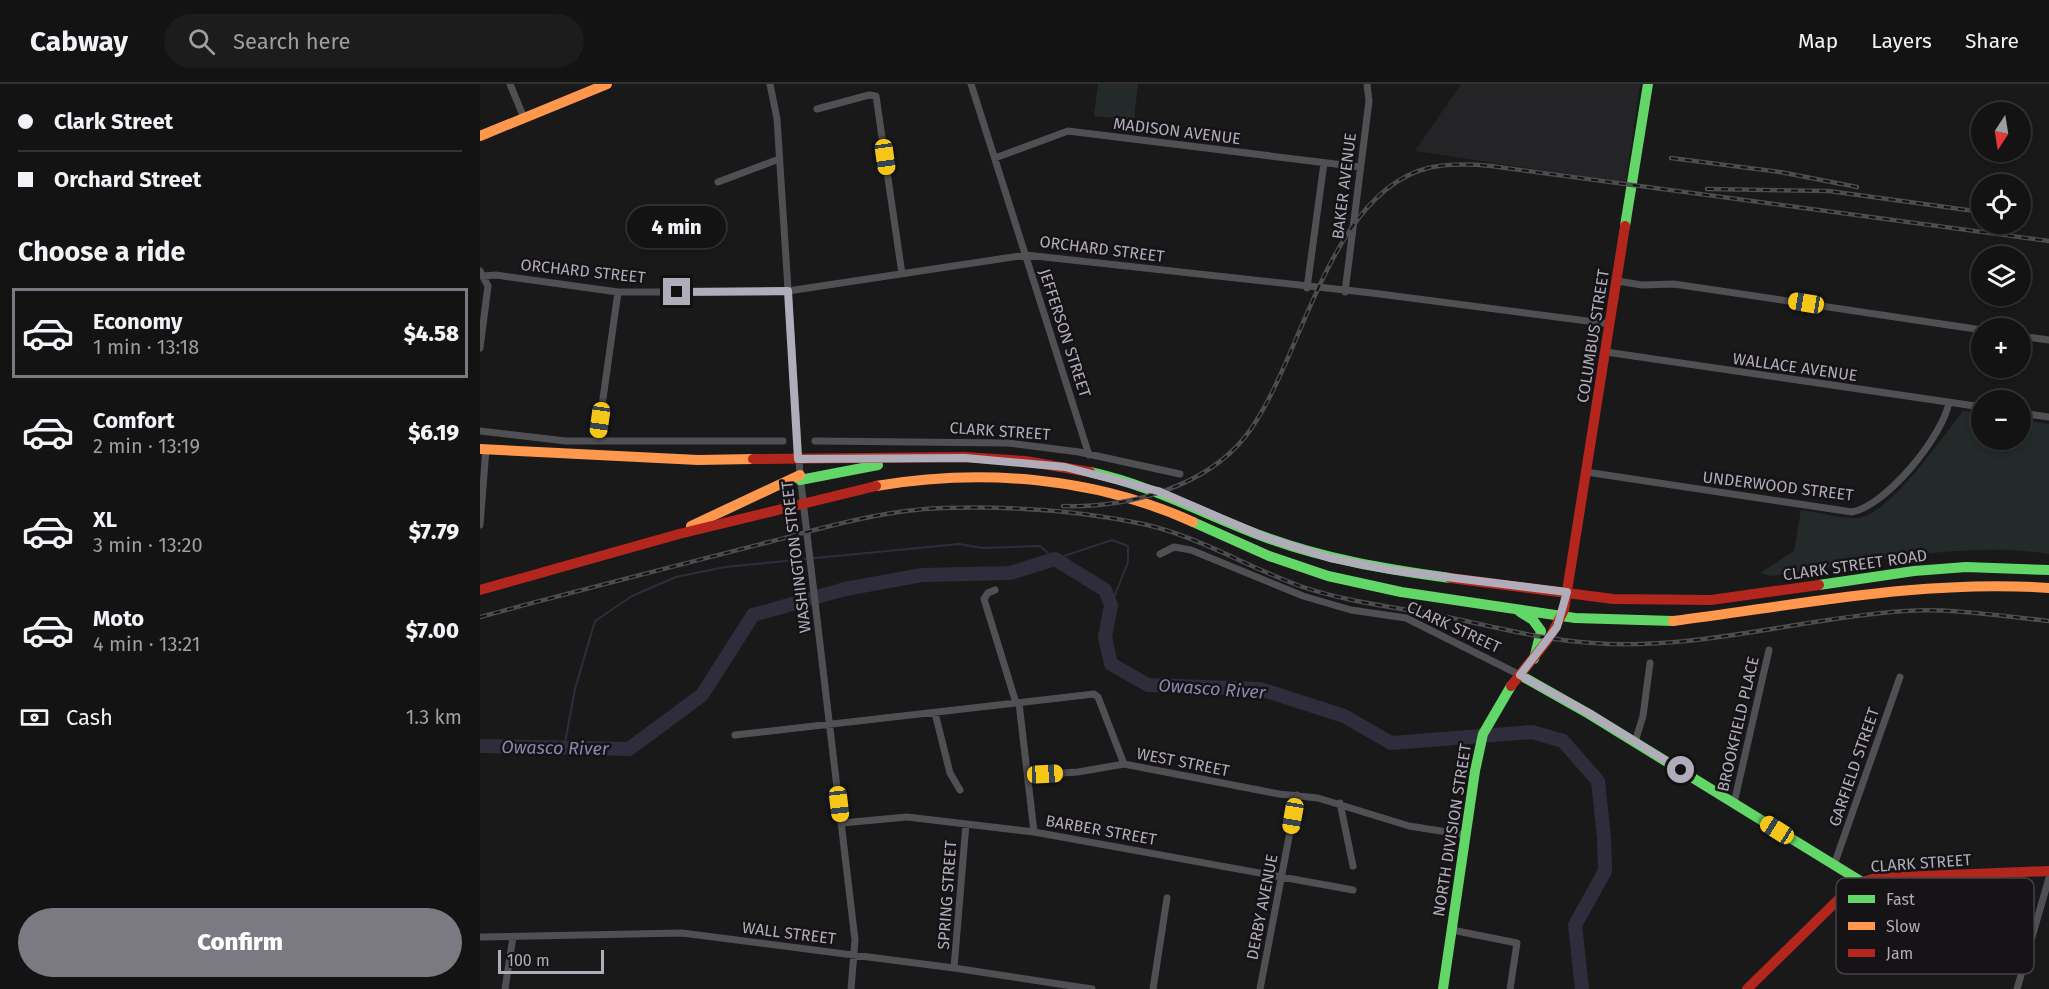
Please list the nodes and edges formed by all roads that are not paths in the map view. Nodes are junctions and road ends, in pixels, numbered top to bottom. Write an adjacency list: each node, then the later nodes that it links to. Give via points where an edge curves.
1 (510, 84): 8 (street)
2 (607, 84): 8 (main road)
3 (770, 84): 11 (street, WASHINGTON STREET, via 777,116)
4 (971, 84): 10 (street, JEFFERSON STREET)
5 (1367, 84): 13 (street, BAKER AVENUE, via 1369,101)
6 (1648, 84): 18 (main road, COLUMBUS STREET)
7 (817, 109): 17 (street, via 876,96)
8 (524, 118): 9 (main road)
9 (480, 136)
10 (995, 158): 12 (street, MADISON AVENUE, via 1068,132); 15 (street, JEFFERSON STREET)
11 (779, 159): 14 (street); 20 (street, WASHINGTON STREET)
12 (1324, 163): 13 (street, MADISON AVENUE); 19 (street)
13 (1360, 167): 22 (street, BAKER AVENUE)
14 (718, 182)
15 (1026, 255): 17 (street, ORCHARD STREET); 19 (street, ORCHARD STREET); 38 (street, JEFFERSON STREET)
16 (481, 274): 21 (street, ORCHARD STREET); 27 (street, via 488,286)
17 (902, 274): 20 (street, ORCHARD STREET)
18 (1617, 281): 23 (main road, COLUMBUS STREET); 24 (street, via 1674,284)
19 (1307, 288): 22 (street, ORCHARD STREET)
20 (788, 291): 21 (street, ORCHARD STREET); 39 (street, WASHINGTON STREET)
21 (618, 292): 34 (street)
22 (1345, 292): 23 (street, ORCHARD STREET)
23 (1610, 324): 28 (main road, COLUMBUS STREET)
24 (1971, 328)
25 (2031, 338): 26 (street)
26 (2049, 340)
27 (480, 348)
28 (1606, 352): 29 (street, WALLACE AVENUE); 41 (main road, COLUMBUS STREET)
29 (1949, 402): 30 (street, WALLACE AVENUE); 41 (street, UNDERWOOD STREET, via 1940,427 1901,477 1876,501 1852,512)
30 (1971, 405)
31 (2031, 414): 32 (street)
32 (2049, 417)
33 (480, 431): 34 (street)
34 (597, 441): 35 (street)
35 (783, 441)
36 (815, 441): 38 (street, CLARK STREET, via 1008,443)
37 (483, 449): 39 (main road, via 698,460); 45 (street)
38 (1089, 454): 42 (street, CLARK STREET)
39 (798, 459): 40 (main road); 43 (street, WASHINGTON STREET)
40 (897, 459): 43 (main road); 52 (main road, CLARK STREET ROAD, via 1002,459 1092,472 1158,491 1262,536 1330,558 1391,570)
41 (1586, 472): 52 (main road, COLUMBUS STREET)
42 (1180, 474)
43 (800, 478): 44 (street, WASHINGTON STREET); 46 (main road, via 706,518)
44 (803, 503): 46 (main road); 53 (main road, via 885,484 934,478 1044,480 1144,502 1269,556 1328,576 1401,592); 62 (street, WASHINGTON STREET)
45 (480, 525)
46 (679, 534): 50 (main road)
47 (1160, 554): 58 (street, CLARK STREET, via 1180,547 1303,596 1352,610 1406,618)
48 (2049, 570): 52 (main road, CLARK STREET ROAD, via 1947,568 1711,600 1613,599)
49 (2049, 588): 54 (main road, via 1930,587 1673,621)
50 (480, 590)
51 (995, 591): 60 (street, via 984,599)
52 (1567, 592): 54 (main road, NORTH DIVISION STREET)
53 (1507, 607): 54 (main road); 56 (main road, via 1539,625 1541,636)
54 (1562, 616): 56 (main road, NORTH DIVISION STREET)
55 (1769, 650): 70 (street, BROOKFIELD PLACE)
56 (1534, 659): 58 (main road, NORTH DIVISION STREET)
57 (1650, 663): 64 (street, via 1643,716)
58 (1520, 675): 64 (main road, CLARK STREET); 74 (main road, NORTH DIVISION STREET, via 1500,700 1483,734)
59 (1900, 677): 76 (street, GARFIELD STREET)
60 (1017, 703): 61 (street, WEST STREET); 65 (street, WEST STREET, via 1094,694); 66 (street)
61 (935, 713): 62 (street, WEST STREET); 67 (street, via 950,773)
62 (830, 724): 63 (street, WEST STREET); 71 (street, WASHINGTON STREET)
63 (735, 735)
64 (1635, 742): 70 (main road, CLARK STREET)
65 (1124, 764): 66 (street); 68 (street, WEST STREET)
66 (1028, 775): 73 (street)
67 (960, 790)
68 (1297, 795): 69 (street, WEST STREET); 78 (street, DERBY AVENUE)
69 (1340, 803): 74 (street, WEST STREET, via 1409,826); 75 (street)
70 (1734, 803): 76 (main road, CLARK STREET)
71 (842, 823): 72 (street, BARBER STREET, via 907,817); 89 (street, WASHINGTON STREET)
72 (966, 824): 73 (street, BARBER STREET); 90 (street, SPRING STREET)
73 (1034, 832): 78 (street, BARBER STREET)
74 (1466, 836): 85 (main road, NORTH DIVISION STREET)
75 (1353, 866)
76 (1834, 866): 79 (main road, CLARK STREET)
77 (2049, 871): 80 (main road, CLARK STREET)
78 (1282, 876): 82 (street, BARBER STREET); 96 (street, DERBY AVENUE)
79 (1855, 878)
80 (1883, 878)
81 (2049, 878): 86 (street)
82 (1353, 890)
83 (1167, 898): 95 (street)
84 (1836, 902): 99 (main road)
85 (1452, 930): 97 (main road, NORTH DIVISION STREET); 98 (street, via 1516,943)
86 (2034, 930)
87 (513, 937): 88 (street, WALL STREET); 89 (street, WALL STREET, via 682,933); 92 (street)
88 (480, 938)
89 (855, 955): 90 (street, WALL STREET); 93 (street, WASHINGTON STREET)
90 (954, 968): 94 (street, WALL STREET)
91 (2021, 974): 100 (street)
92 (505, 989)
93 (851, 989)
94 (1092, 989)
95 (1153, 989)
96 (1260, 989)
97 (1443, 989)
98 (1510, 989)
99 (1747, 989)
100 (2017, 989)

